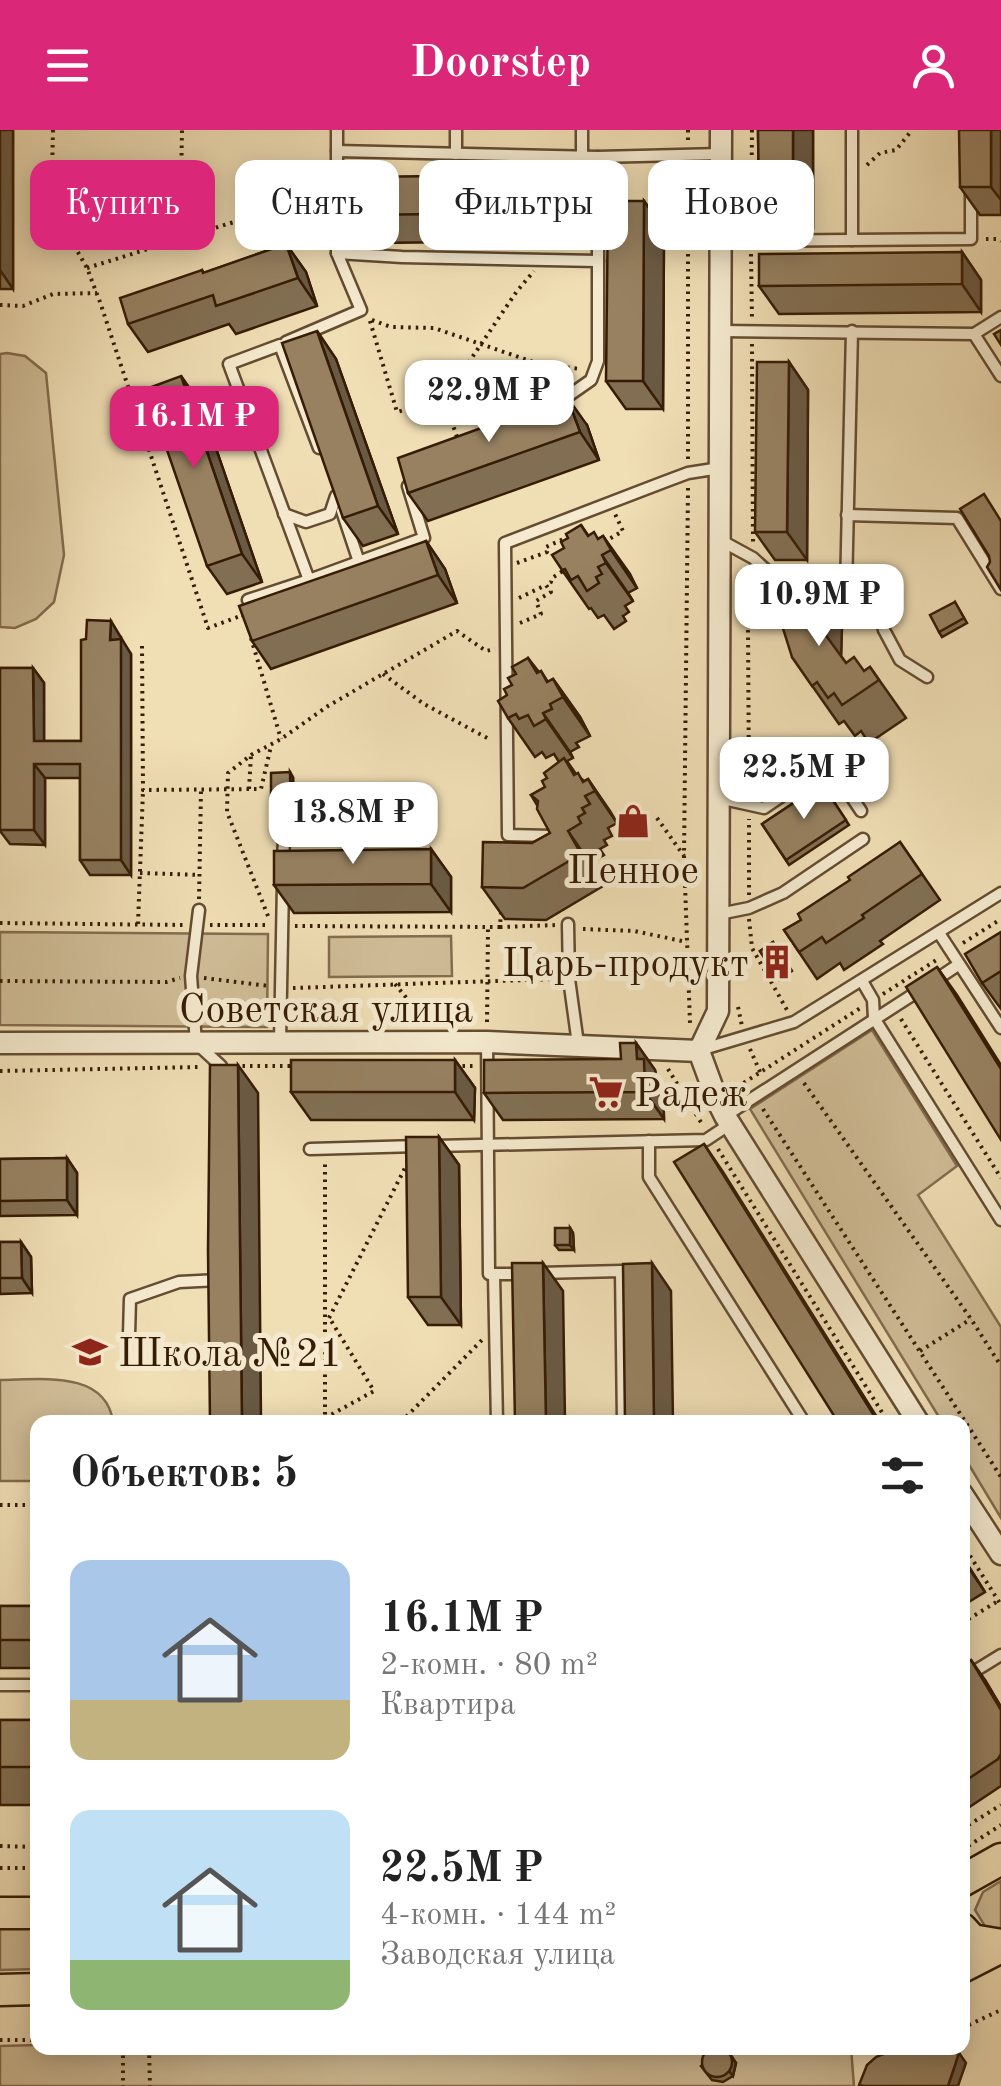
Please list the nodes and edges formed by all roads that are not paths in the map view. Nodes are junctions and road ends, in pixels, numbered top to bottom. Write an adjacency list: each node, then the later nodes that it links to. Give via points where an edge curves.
1 (337, 130): 6 (lane)
2 (456, 130): 7 (lane)
3 (582, 130): 9 (lane)
4 (721, 130): 8 (street)
5 (852, 130): 14 (lane)
6 (337, 151): 7 (lane); 16 (lane)
7 (456, 154): 9 (lane)
8 (721, 154): 10 (lane); 11 (street)
9 (582, 157): 10 (lane)
10 (598, 157): 17 (lane)
11 (721, 160)
12 (971, 184): 14 (lane, via 971,239)
13 (814, 240): 14 (lane)
14 (852, 240)
15 (720, 250): 19 (street)
16 (337, 253): 17 (lane); 22 (lane, via 361,310)
17 (598, 261): 24 (lane, via 598,360 591,380)
18 (1001, 318): 21 (lane)
19 (720, 330): 20 (lane); 27 (street)
20 (852, 331): 21 (lane); 31 (lane)
21 (974, 334): 23 (lane)
22 (280, 345): 25 (lane); 30 (lane, via 228,364)
23 (1001, 376)
24 (506, 421)
25 (324, 462)
26 (402, 466): 33 (lane, via 424,538)
27 (720, 468): 32 (street); 41 (lane, via 688,474 505,544 508,836)
28 (330, 479): 29 (lane)
29 (336, 496): 30 (lane, via 330,514 306,522); 33 (lane)
30 (284, 514): 34 (lane)
31 (848, 515): 35 (lane); 36 (lane, via 957,518)
32 (720, 540): 35 (lane, via 753,558 789,591); 39 (street)
33 (360, 562): 34 (lane)
34 (308, 580): 37 (lane)
35 (846, 590): 38 (lane, via 876,597 900,660)
36 (1001, 590)
37 (248, 600)
38 (927, 677)
39 (718, 798): 40 (lane, via 764,808 828,769); 46 (street)
40 (861, 811)
41 (552, 836)
42 (347, 839): 55 (lane, via 284,838 277,926)
43 (863, 840): 46 (lane, via 783,893)
44 (1001, 893): 48 (lane)
45 (199, 910): 54 (lane, via 191,976)
46 (718, 914): 58 (street, via 718,1010)
47 (568, 926): 57 (lane)
48 (939, 933): 49 (lane); 50 (lane)
49 (958, 965): 51 (lane); 52 (lane)
50 (862, 981): 51 (lane); 58 (lane, via 794,1022)
51 (874, 1018): 60 (lane); 64 (lane)
52 (1001, 1028)
53 (486, 1042): 55 (street, Советская улица); 57 (street, Советская улица); 62 (lane)
54 (196, 1043): 55 (street, Советская улица); 56 (street, Советская улица); 59 (lane, via 222,1066)
55 (280, 1043)
56 (0, 1044)
57 (578, 1044): 58 (street, Советская улица)
58 (699, 1050): 60 (street)
59 (221, 1086)
60 (728, 1120): 61 (lane, via 706,1140); 73 (street)
61 (650, 1141): 62 (lane); 72 (lane, via 649,1177)
62 (487, 1145): 63 (lane); 66 (lane)
63 (310, 1148)
64 (1001, 1220)
65 (220, 1261): 67 (lane)
66 (494, 1274): 70 (lane); 71 (lane, via 621,1271)
67 (219, 1280): 68 (lane); 69 (lane, via 178,1282 130,1299)
68 (219, 1298)
69 (129, 1335)
70 (497, 1415)
71 (623, 1415)
72 (800, 1415)
73 (914, 1415)
74 (970, 1521): 75 (street)
75 (1001, 1554)
76 (1000, 1658): 77 (lane)
77 (970, 1675)
78 (0, 1685): 79 (lane)
79 (30, 1685)
80 (0, 1913): 81 (main road)
81 (30, 1913)
82 (970, 1938): 83 (main road)
83 (1001, 1946): 84 (main road)
84 (970, 1963)
85 (30, 1989): 86 (main road)
86 (0, 1990)

